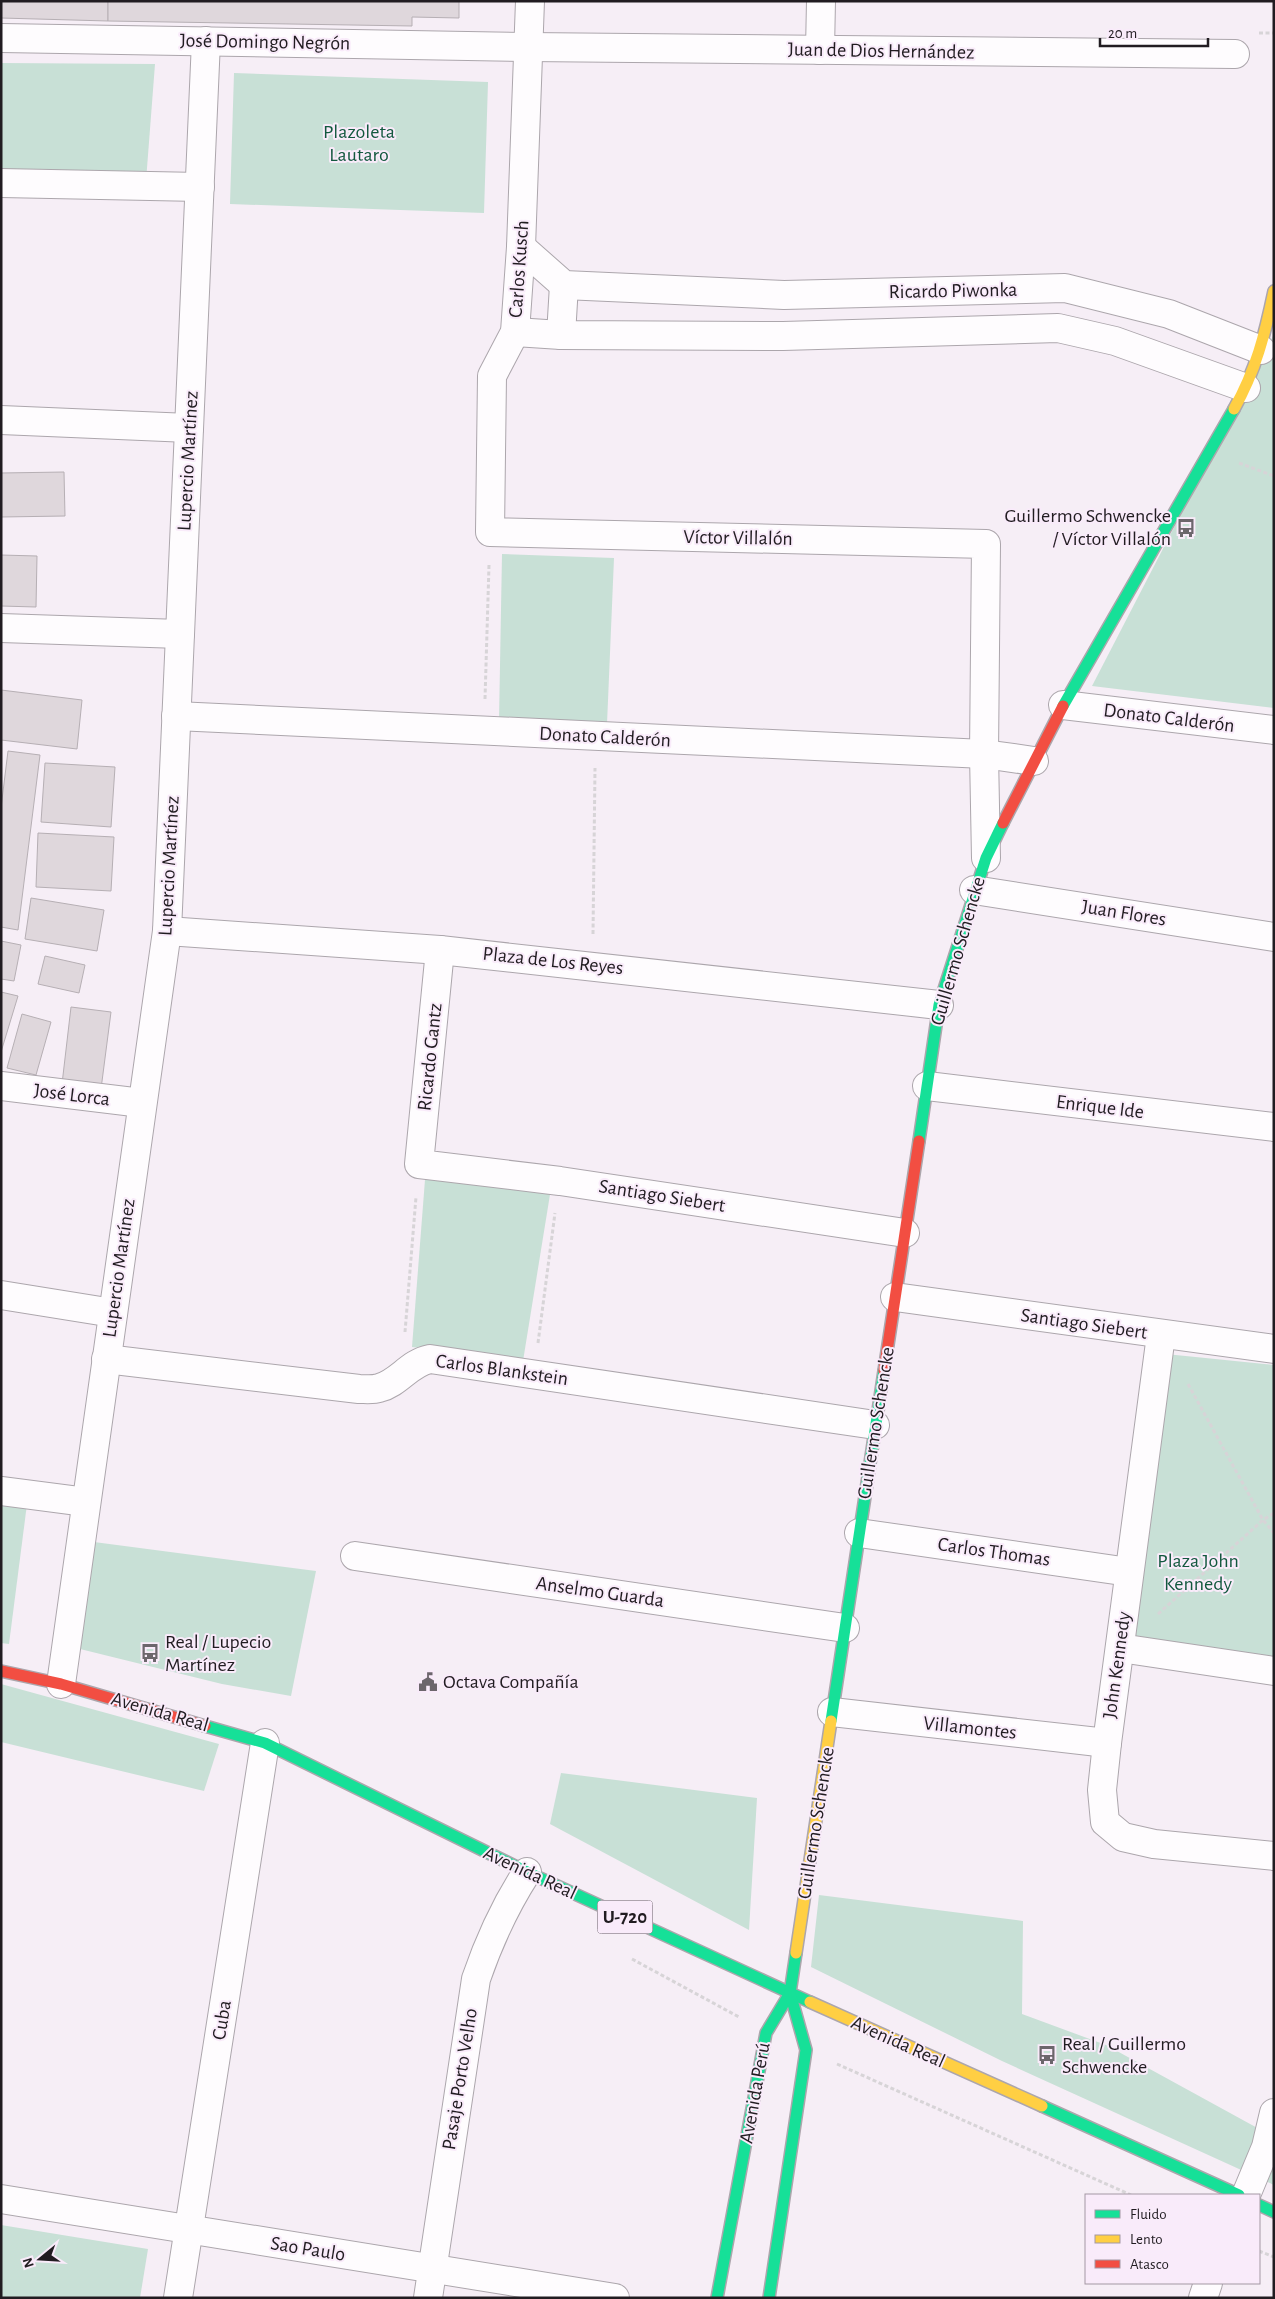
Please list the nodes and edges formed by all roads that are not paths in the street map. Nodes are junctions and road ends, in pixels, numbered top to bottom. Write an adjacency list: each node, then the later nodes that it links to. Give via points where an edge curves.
1 (530, 1): 5 (street, Carlos Kusch)
2 (821, 1): 6 (street)
3 (1, 38): 4 (street, José Domingo Negrón)
4 (206, 41): 5 (street, José Domingo Negrón); 9 (street, Lupercio Martínez)
5 (528, 46): 6 (street, Juan de Dios Hernández); 10 (street, Carlos Kusch)
6 (820, 50): 7 (street, Juan de Dios Hernández)
7 (1235, 54)
8 (1, 183): 9 (street)
9 (200, 187): 22 (street, Lupercio Martínez)
10 (521, 247): 11 (street); 15 (street, Carlos Kusch)
11 (564, 285): 12 (street, Ricardo Piwonka); 16 (street)
12 (784, 294): 14 (street, Ricardo Piwonka, via 1066,288); 17 (street)
13 (1273, 295): 19 (street, Guillermo Schencke)
14 (1120, 302): 18 (street); 19 (street, Ricardo Piwonka, via 1169,314)
15 (515, 332): 16 (street, Ricardo Piwonka); 23 (street, Carlos Kusch, via 492,376)
16 (561, 335): 17 (street, Ricardo Piwonka)
17 (783, 336): 18 (street, Ricardo Piwonka, via 1058,328)
18 (1116, 341): 20 (street, Ricardo Piwonka)
19 (1261, 350): 20 (street, Guillermo Schencke)
20 (1246, 388): 27 (street, Guillermo Schencke)
21 (1, 420): 22 (street)
22 (189, 428): 26 (street, Lupercio Martínez)
23 (490, 532): 24 (street, Víctor Villalón)
24 (986, 544): 30 (street, Guillermo Schencke)
25 (1, 628): 26 (street)
26 (180, 634): 28 (street, Lupercio Martínez)
27 (1064, 705): 29 (street, Donato Calderón); 31 (street, Guillermo Schencke)
28 (176, 716): 30 (street, Donato Calderón); 34 (street, Lupercio Martínez)
29 (1274, 730)
30 (984, 754): 31 (street, Donato Calderón); 32 (street, Guillermo Schencke)
31 (1034, 761): 32 (street, Guillermo Schencke)
32 (986, 858): 33 (street, Guillermo Schencke)
33 (974, 890): 35 (street, Juan Flores); 37 (street, Guillermo Schencke)
34 (167, 931): 36 (street, Plaza de Los Reyes); 40 (street, Lupercio Martínez)
35 (1274, 937)
36 (440, 950): 37 (street, Plaza de Los Reyes); 42 (street, Ricardo Gantz)
37 (939, 1005): 39 (street, Guillermo Schencke)
38 (1, 1086): 40 (street, José Lorca)
39 (927, 1086): 41 (street, Enrique Ide); 43 (street, Guillermo Schencke)
40 (142, 1103): 46 (street, Lupercio Martínez)
41 (1274, 1127)
42 (419, 1164): 43 (street, Santiago Siebert, via 560,1181)
43 (905, 1234): 45 (street, Guillermo Schencke)
44 (1, 1295): 46 (street)
45 (895, 1297): 47 (street, Santiago Siebert); 50 (street, Guillermo Schencke)
46 (113, 1313): 49 (street, Lupercio Martínez)
47 (1161, 1335): 48 (street, Santiago Siebert); 55 (street, John Kennedy)
48 (1274, 1349)
49 (106, 1360): 50 (street, Carlos Blankstein, via 359,1389 379,1388 412,1365 430,1359); 52 (street, Lupercio Martínez)
50 (875, 1425): 53 (street, Guillermo Schencke)
51 (1, 1491): 52 (street)
52 (86, 1502): 60 (street, Lupercio Martínez)
53 (860, 1533): 55 (street, Carlos Thomas); 56 (street, Guillermo Schencke)
54 (355, 1556): 56 (street, Anselmo Guarda)
55 (1129, 1572): 57 (street, John Kennedy)
56 (845, 1628): 61 (street, Guillermo Schencke)
57 (1120, 1648): 59 (street); 63 (street, John Kennedy)
58 (1, 1671): 60 (street, Avenida Real / U-720)
59 (1274, 1671)
60 (61, 1684): 62 (street, Avenida Real / U-720)
61 (832, 1712): 63 (street, Villamontes); 66 (street, Guillermo Schencke)
62 (265, 1743): 65 (street, Avenida Real / U-720); 73 (street, Cuba)
63 (1107, 1743): 64 (street, John Kennedy, via 1102,1790 1105,1822 1123,1836 1154,1844)
64 (1274, 1856)
65 (528, 1872): 66 (street, Avenida Real / U-720); 74 (street, Pasaje Porto Velho, via 510,1898 492,1934 476,1978)
66 (790, 1993): 68 (street, Avenida Real / U-720); 79 (street, Avenida Perú, via 766,2033); 80 (street, Avenida Perú, via 806,2050)
67 (1274, 2113): 69 (street, via 1266,2147)
68 (1237, 2194)
69 (1246, 2194)
70 (1, 2199): 73 (street, Sao Paulo)
71 (1260, 2205): 72 (street)
72 (1274, 2212)
73 (188, 2230): 74 (street, Sao Paulo); 76 (street, Cuba)
74 (432, 2269): 77 (street, Pasaje Porto Velho); 78 (street, Sao Paulo)
75 (1208, 2284): 81 (street)
76 (178, 2298)
77 (428, 2298)
78 (615, 2298)
79 (717, 2298)
80 (769, 2298)
81 (1203, 2298)

